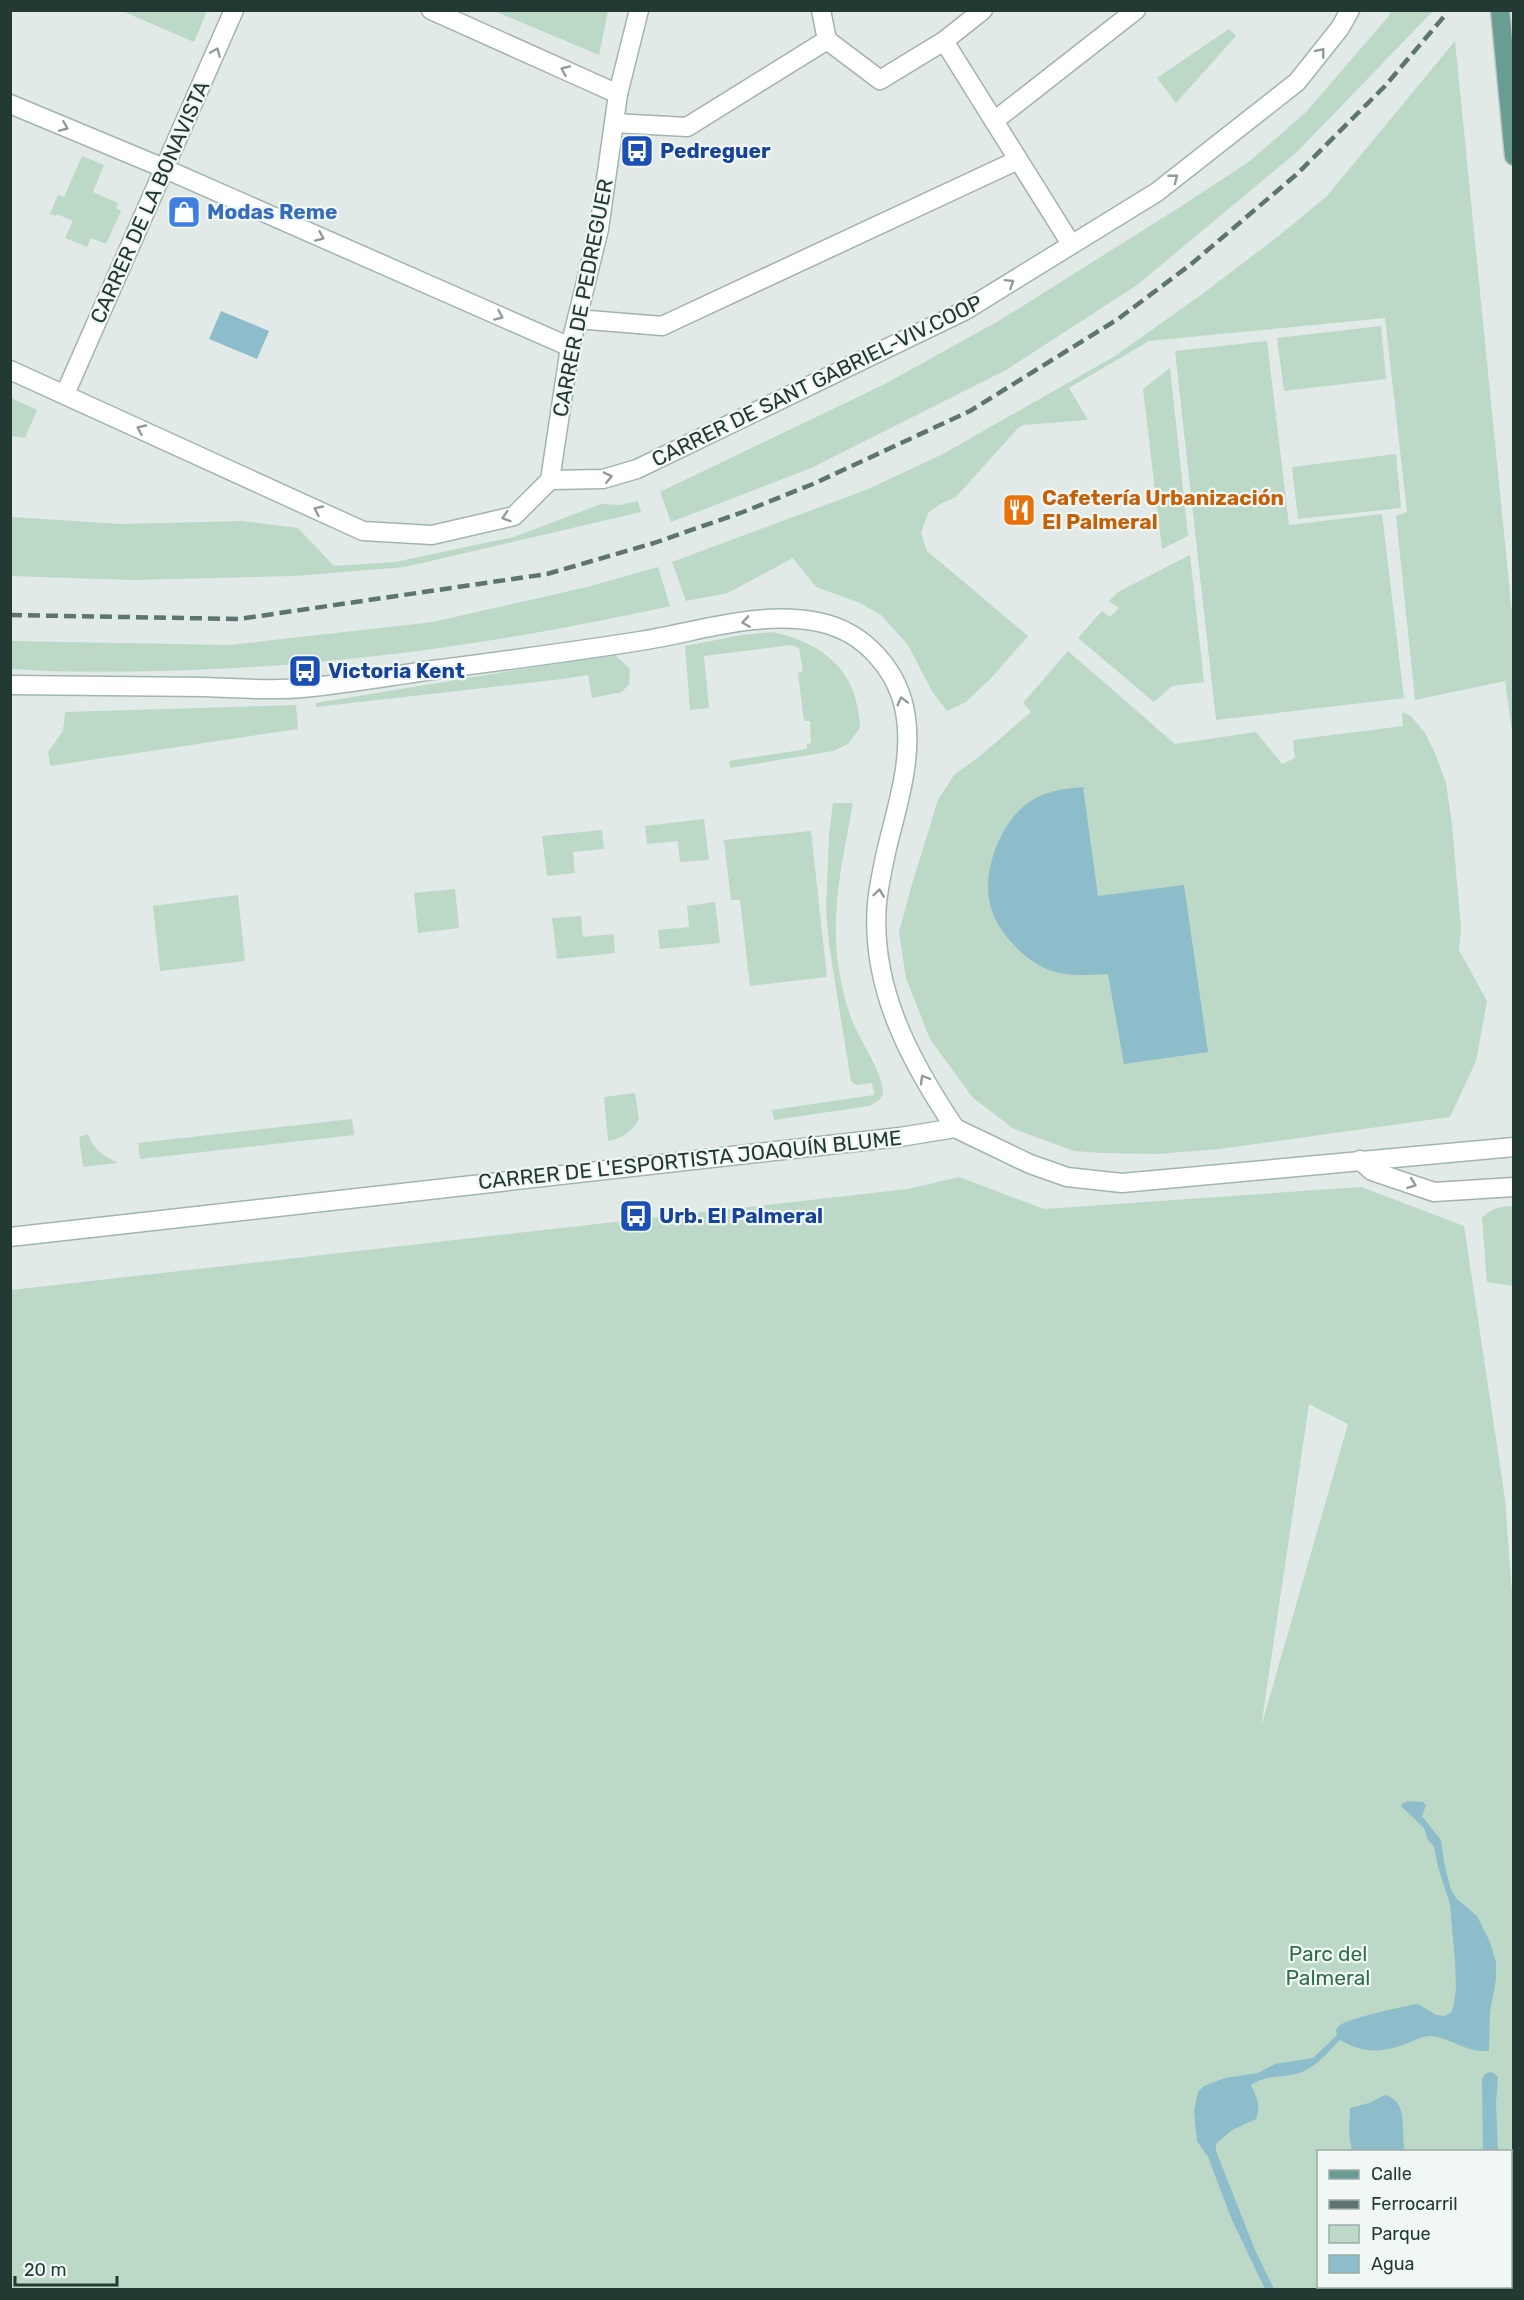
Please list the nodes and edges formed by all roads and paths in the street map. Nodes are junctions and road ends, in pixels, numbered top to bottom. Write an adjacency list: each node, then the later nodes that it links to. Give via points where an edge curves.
1 (234, 10): 17 (street, CARRER DE LA BONAVISTA, one-way to 1)
2 (432, 10): 11 (street, one-way to 2)
3 (639, 10): 11 (street, CARRER DE PEDREGUER)
4 (821, 10): 9 (street)
5 (983, 10): 10 (street)
6 (1136, 10): 13 (street)
7 (1350, 10): 18 (street, CARRER DE SANT GABRIEL-VIV.COOP, one-way to 7, via 1157,192 1297,82)
8 (1500, 10): 15 (main road)
9 (828, 40): 10 (street, via 880,80); 14 (street, via 687,127)
10 (944, 41): 13 (street)
11 (618, 94): 14 (street, CARRER DE PEDREGUER)
12 (10, 104): 17 (street, one-way to 17)
13 (994, 121): 16 (street)
14 (614, 123): 19 (street, CARRER DE PEDREGUER, via 599,229)
15 (1514, 156)
16 (1018, 160): 18 (street); 19 (street, via 662,326)
17 (166, 169): 20 (street, one-way to 20); 22 (street, CARRER DE LA BONAVISTA)
18 (1071, 244): 23 (street, CARRER DE SANT GABRIEL-VIV.COOP, one-way to 18, via 603,479 637,469 964,312)
19 (577, 319): 20 (street, CARRER DE PEDREGUER)
20 (570, 347): 23 (street, CARRER DE PEDREGUER)
21 (10, 370): 22 (street)
22 (65, 394): 23 (street, one-way to 22, via 514,516 432,535 363,531)
23 (550, 480)
24 (10, 685): 25 (street, one-way to 24, via 909,1054 882,976 877,904 906,762 906,718 892,675 868,646 848,633 823,622 772,618 299,689)
25 (955, 1128): 27 (street, via 1067,1177 1122,1183); 29 (street, CARRER DE L'ESPORTISTA JOAQUÍN BLUME)
26 (1514, 1147): 27 (street)
27 (1360, 1160): 28 (street, one-way to 28, via 1372,1171 1434,1192)
28 (1514, 1187)
29 (10, 1237)

